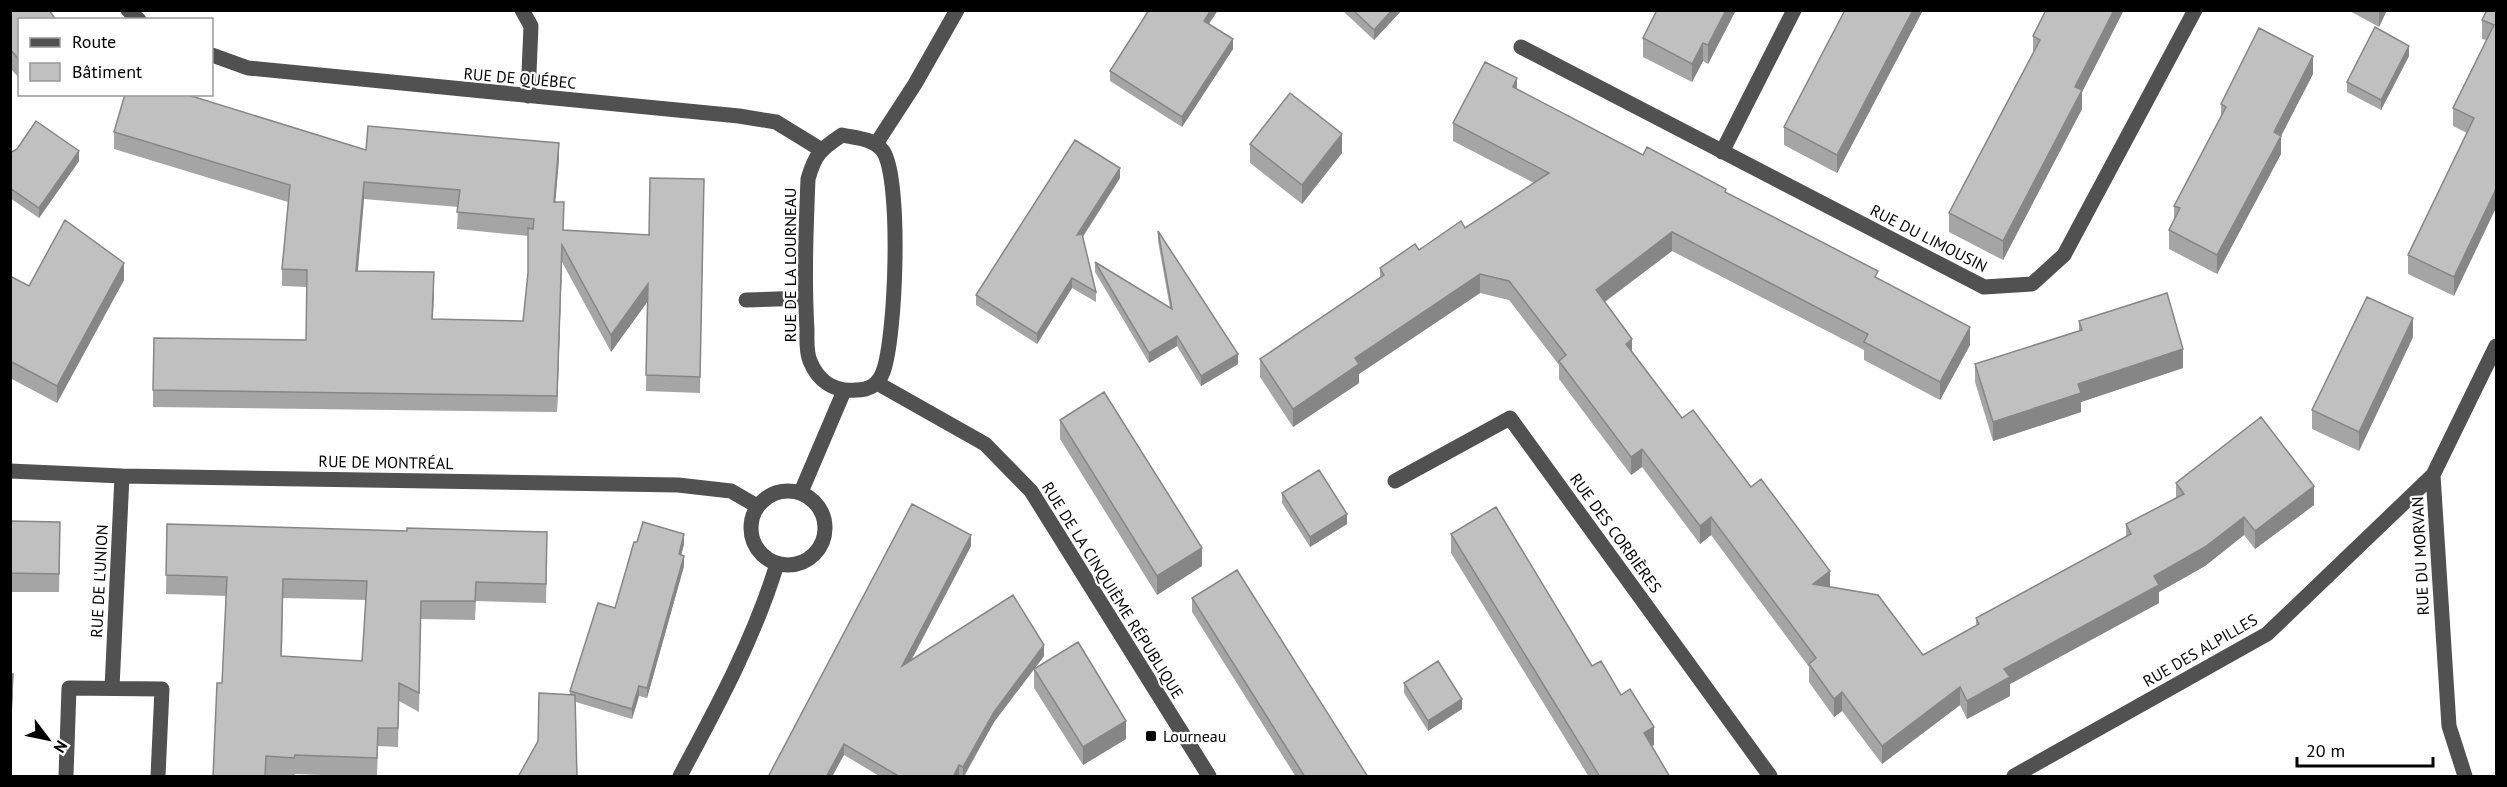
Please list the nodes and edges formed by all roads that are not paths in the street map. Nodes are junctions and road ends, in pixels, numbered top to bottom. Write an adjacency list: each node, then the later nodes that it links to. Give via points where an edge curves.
1 (522, 10): 7 (street, via 531,26)
2 (957, 10): 8 (street)
3 (1794, 10): 10 (street)
4 (2195, 10): 10 (street, RUE DU LIMOUSIN, via 2064,255 2032,284 1984,287)
5 (1521, 46): 10 (street, RUE DU LIMOUSIN)
6 (213, 55): 7 (street, RUE DE QUÉBEC, via 248,68)
7 (528, 96): 9 (street, RUE DE QUÉBEC, via 776,122)
8 (876, 144): 9 (street, via 842,135); 14 (street, via 890,165 895,228 891,342)
9 (820, 149): 11 (street, RUE DE LA LOURNEAU, via 808,179)
10 (1722, 152)
11 (805, 298): 12 (street); 15 (street, RUE DE LA LOURNEAU, via 808,358 824,383)
12 (746, 300)
13 (2496, 346): 17 (street, RUE DU MORVAN)
14 (877, 383): 15 (street, via 867,390); 27 (street, RUE DE LA CINQUIÈME RÉPUBLIQUE, via 985,444 1031,491)
15 (844, 391): 20 (street)
16 (10, 471): 18 (street, RUE DE MONTRÉAL)
17 (2433, 475): 29 (street, RUE DES ALPILLES, via 2267,634); 30 (street, RUE DU MORVAN, via 2449,726)
18 (122, 476): 21 (street, RUE DE MONTRÉAL, via 678,485 731,491); 23 (street, RUE DE L'UNION)
19 (1395, 481): 28 (street, RUE DES CORBIÈRES, via 1510,418)
20 (801, 492): 21 (street, via 772,493); 22 (street, via 812,499 824,517 823,540 810,558 789,566)
21 (757, 506): 22 (street, via 750,525 754,545)
22 (777, 564): 26 (street, via 729,684)
23 (112, 688): 24 (street, via 69,688); 25 (street, via 162,690)
24 (66, 777)
25 (158, 777)
26 (680, 777)
27 (1209, 777)
28 (1770, 777)
29 (2014, 777)
30 (2465, 777)

